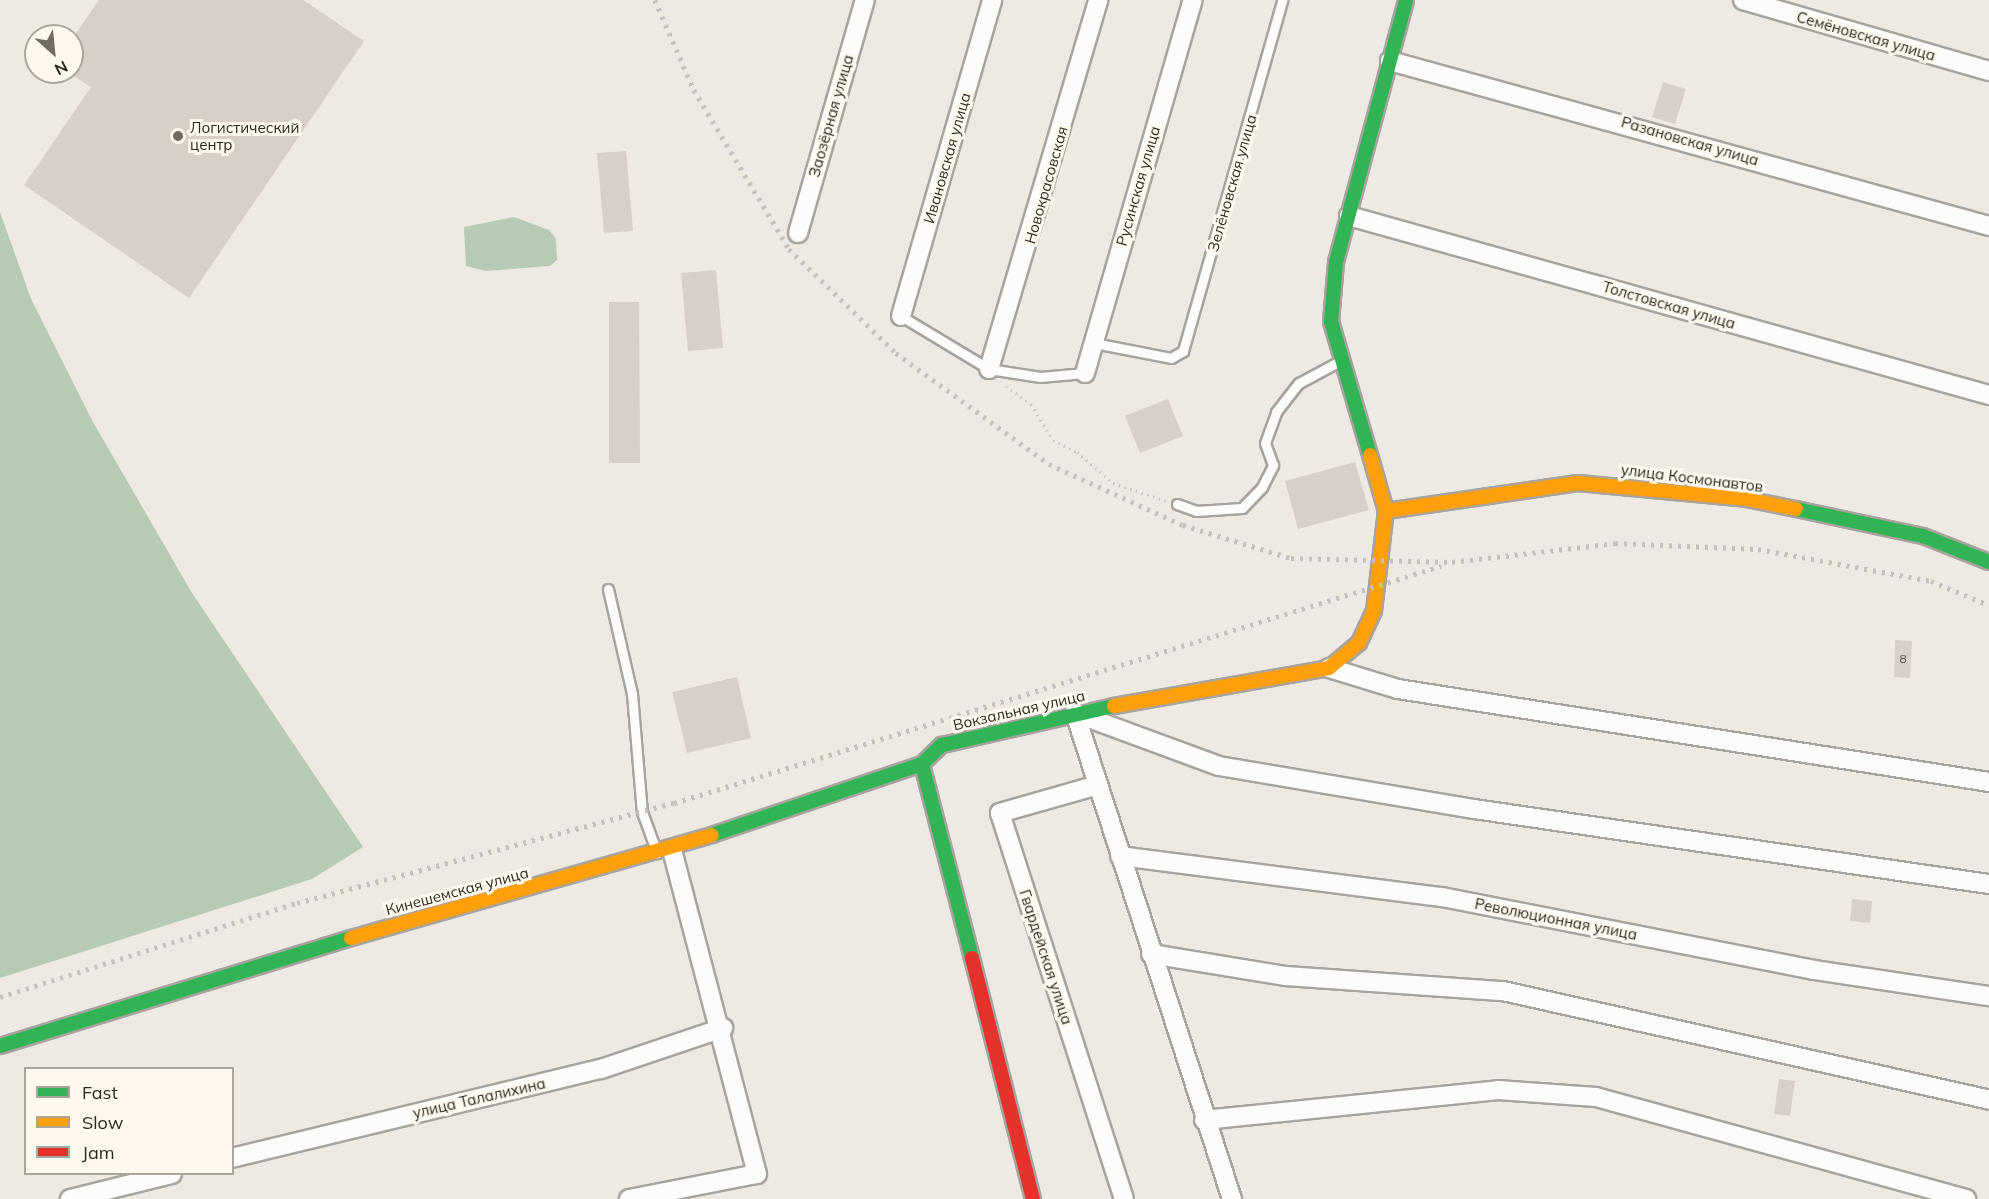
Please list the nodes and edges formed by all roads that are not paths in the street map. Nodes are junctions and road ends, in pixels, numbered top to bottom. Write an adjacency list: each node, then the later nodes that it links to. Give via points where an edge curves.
1 (864, 0): 12 (street, Заозёрная улица)
2 (992, 0): 13 (street, Ивановская улица)
3 (1098, 0): 16 (street, Новокрасовская)
4 (1193, 0): 14 (street, Русинская улица)
5 (1282, 0): 14 (lane, Зелёновская улица, via 1183,351 1171,358)
6 (1406, 0): 8 (main road)
7 (1743, 0): 9 (street, Семёновская улица)
8 (1390, 61): 10 (main road); 11 (street, Разановская улица)
9 (1989, 71)
10 (1349, 216): 15 (main road, via 1336,262 1330,322); 18 (street, Толстовская улица)
11 (1989, 226)
12 (798, 233)
13 (901, 316): 16 (lane)
14 (1094, 343): 17 (street, Русинская улица)
15 (1340, 361): 19 (lane, via 1299,383 1276,412 1265,442 1273,465 1262,487 1242,508 1196,511); 20 (main road)
16 (989, 369): 17 (lane, via 1040,377)
17 (1085, 373)
18 (1989, 395)
19 (1177, 504)
20 (1386, 511): 21 (main road, улица Космонавтов, via 1578,483 1746,499 1923,536); 23 (main road, Вокзальная улица, via 1374,612 1359,643)
21 (1989, 562)
22 (608, 589): 28 (lane, via 632,694 642,812)
23 (1329, 668): 24 (main road, Вокзальная улица); 26 (street, via 1398,689)
24 (1075, 713): 25 (main road, Вокзальная улица, via 942,745); 27 (street); 30 (street, via 1219,766 1474,809)
25 (922, 765): 28 (main road, Кинешемская улица); 41 (main road)
26 (1989, 782)
27 (1098, 786): 29 (street); 42 (street, Гвардейская улица, via 1000,813)
28 (665, 851): 33 (street); 34 (main road, Кинешемская улица, via 378,930)
29 (1120, 856): 31 (street); 32 (street, Революционная улица, via 1442,897 1814,970)
30 (1989, 884)
31 (1151, 954): 35 (street, via 1286,976 1503,991); 36 (street)
32 (1989, 996)
33 (723, 1028): 37 (street, улица Талалихина, via 601,1069); 40 (street, via 757,1174)
34 (0, 1046)
35 (1989, 1100)
36 (1204, 1120): 43 (street); 44 (street, via 1498,1090 1596,1097)
37 (234, 1158)
38 (164, 1175): 39 (street)
39 (70, 1199)
40 (629, 1199)
41 (1033, 1199)
42 (1124, 1199)
43 (1232, 1199)
44 (1966, 1199)

